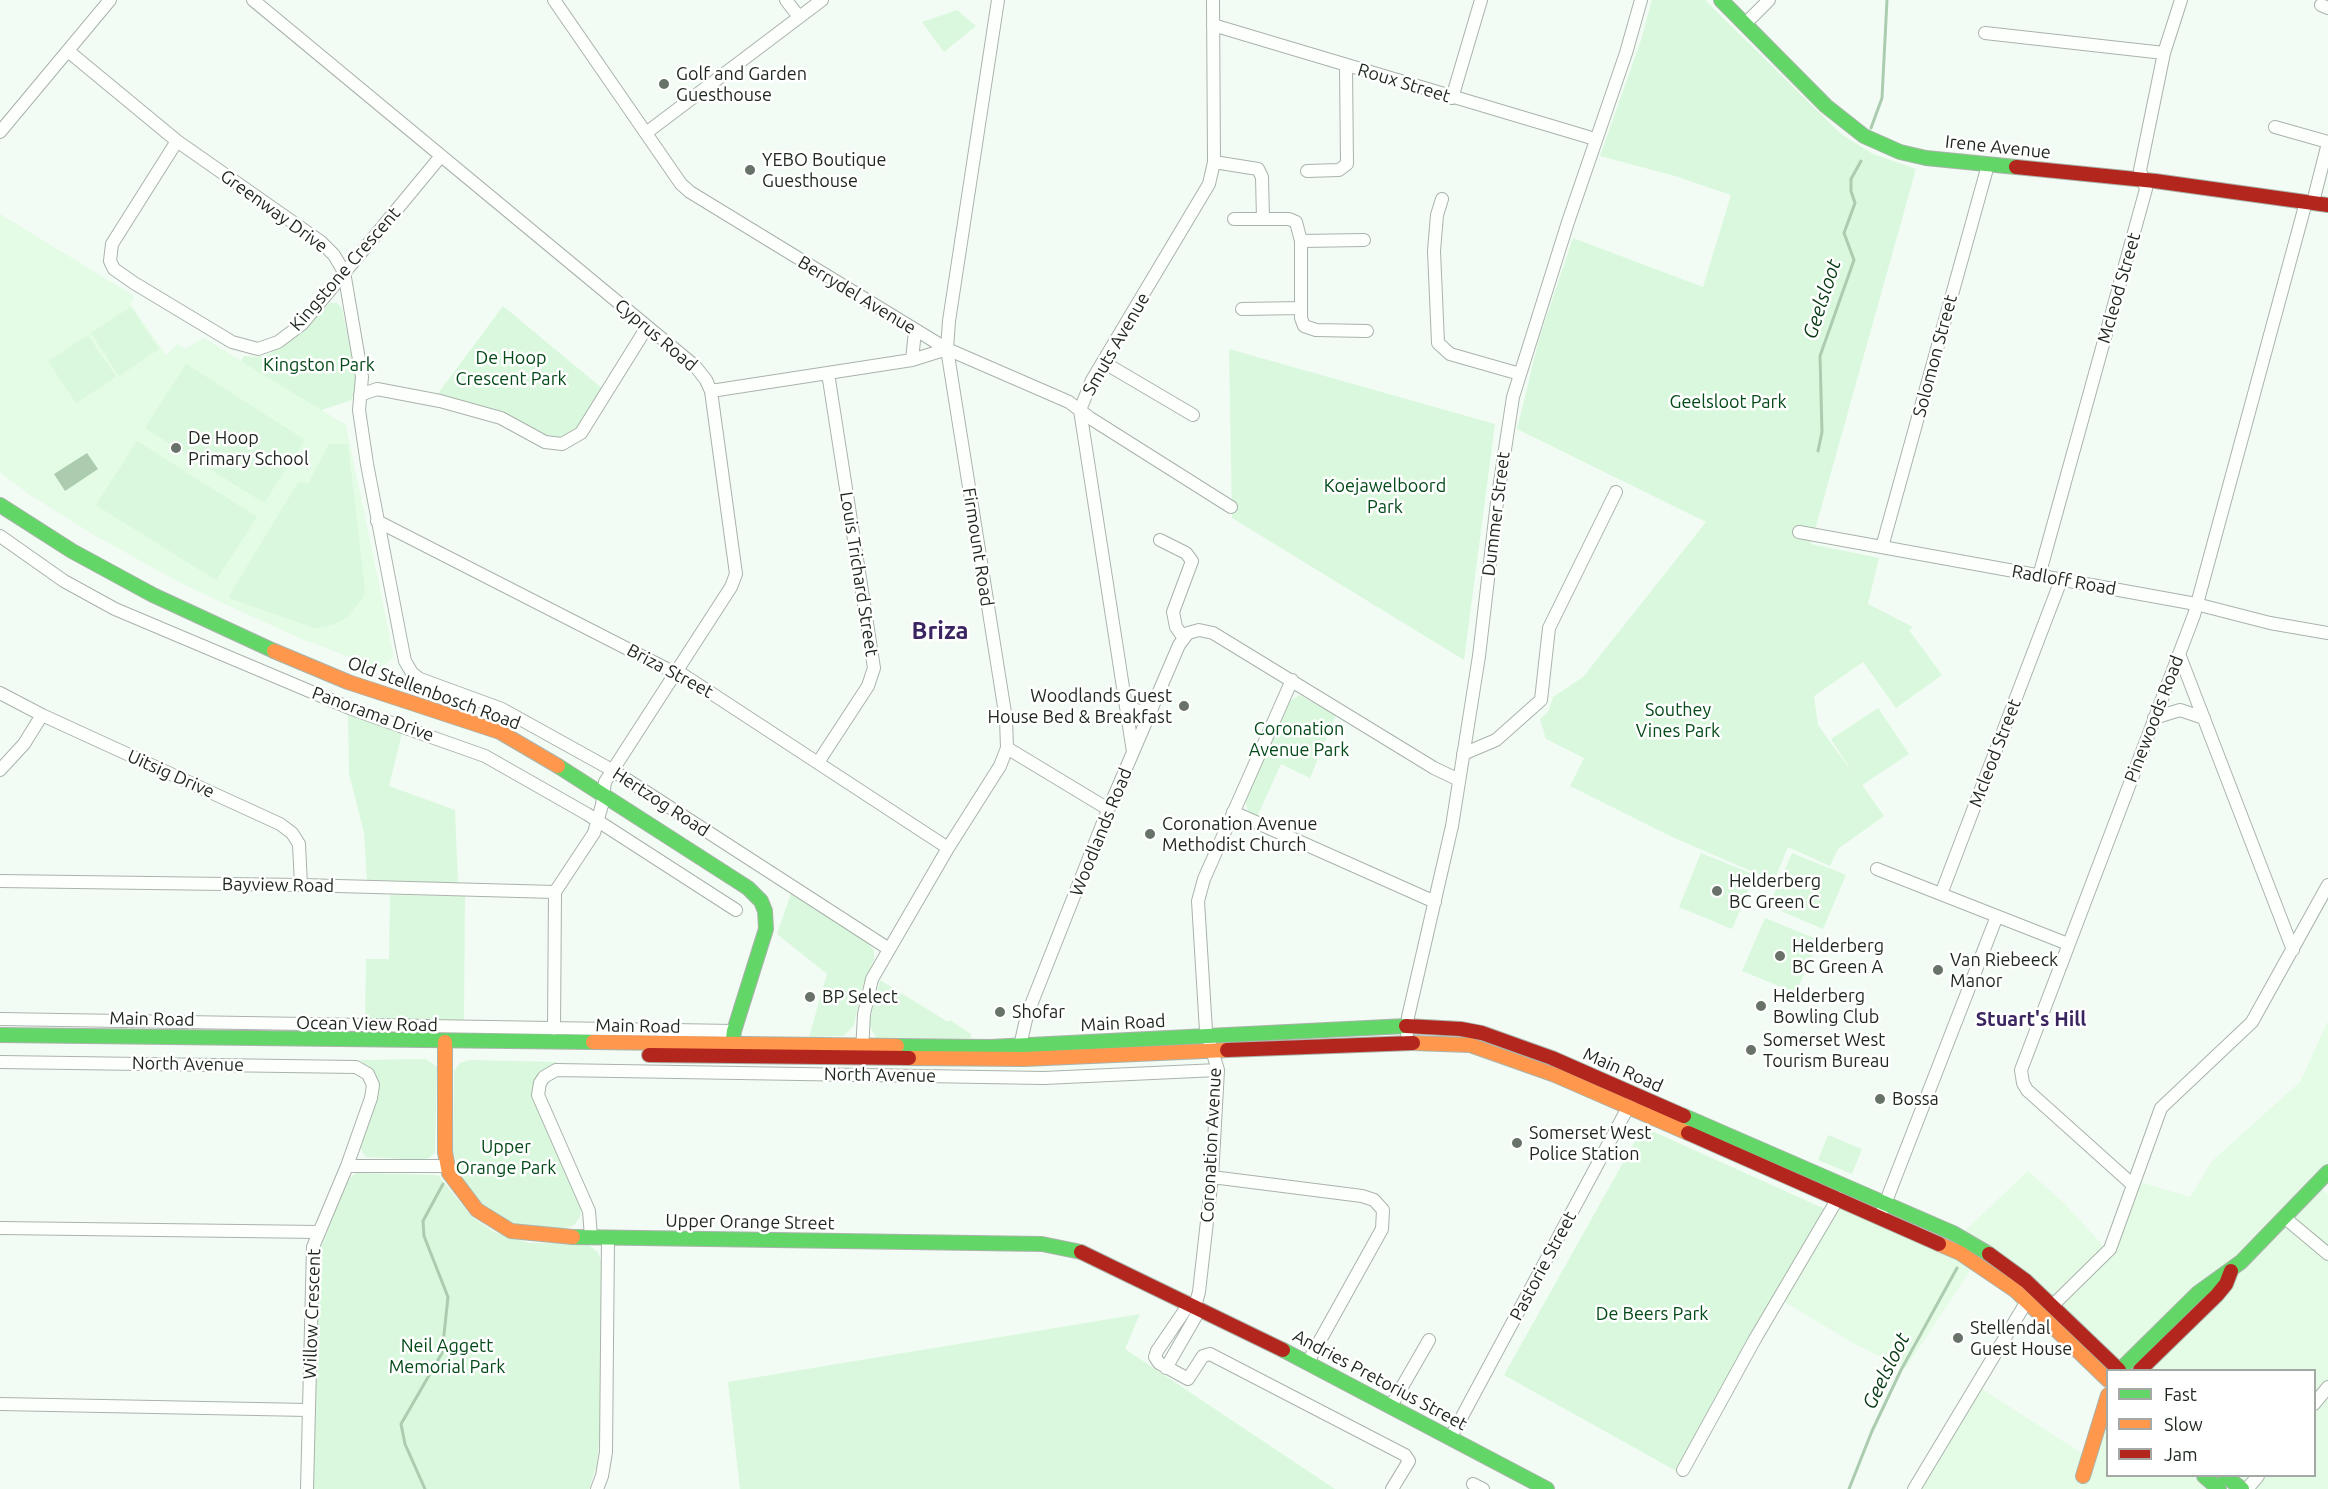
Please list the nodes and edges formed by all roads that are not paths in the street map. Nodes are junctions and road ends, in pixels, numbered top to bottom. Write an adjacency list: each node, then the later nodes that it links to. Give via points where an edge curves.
1 (110, 0): 17 (street)
2 (253, 0): 27 (street, Cyprus Road)
3 (554, 0): 23 (street, Berrydel Avenue)
4 (786, 0): 13 (street)
5 (822, 0): 13 (street)
6 (998, 0): 45 (street, Firmount Road)
7 (1213, 0): 15 (street, Smuts Avenue)
8 (1481, 0): 20 (street)
9 (1641, 0): 24 (street, Dummer Street)
10 (1721, 0): 14 (main road, Irene Avenue)
11 (1769, 0): 14 (street)
12 (2181, 0): 18 (street, Mcleod Street)
13 (799, 17): 23 (street)
14 (1745, 24): 29 (main road, Irene Avenue, via 1826,106 1864,136 1900,152)
15 (1213, 25): 19 (street, Roux Street); 28 (street, Smuts Avenue)
16 (1985, 33): 18 (street)
17 (68, 51): 22 (street); 25 (street, Greenway Drive)
18 (2164, 53): 31 (street, Mcleod Street, via 2140,170)
19 (1346, 65): 20 (street, Roux Street); 30 (street, via 1347,164 1339,170)
20 (1452, 98): 24 (street, Roux Street)
21 (2275, 127): 26 (street)
22 (0, 132)
23 (646, 133): 43 (street, Berrydel Avenue, via 690,192)
24 (1595, 139): 49 (street, Dummer Street)
25 (177, 141): 39 (street, Greenway Drive, via 321,242); 39 (street, Kingstone Crescent, via 109,250 111,265 121,274 232,342 258,349 278,342 302,324)
26 (2328, 142): 33 (street, Pinewoods Road)
27 (441, 156): 39 (street, Kingstone Crescent); 42 (street, Cyprus Road)
28 (1214, 162): 36 (street, via 1258,169 1262,177); 47 (street, Smuts Avenue, via 1203,197)
29 (1988, 165): 31 (main road, Irene Avenue); 61 (street, Solomon Street)
30 (1307, 171)
31 (2143, 179): 33 (main road, Irene Avenue); 62 (street, Mcleod Street, via 2146,189)
32 (1442, 199): 49 (street, via 1434,251 1438,343 1450,354)
33 (2309, 202): 34 (main road, Irene Avenue); 64 (street, Pinewoods Road)
34 (2328, 205)
35 (1234, 219): 36 (street)
36 (1263, 219): 38 (street, via 1293,220 1299,226)
37 (1364, 240): 38 (street)
38 (1301, 241): 40 (street)
39 (344, 272): 51 (street, Greenway Drive, via 362,377)
40 (1301, 308): 41 (street); 44 (street, via 1302,322 1309,329)
41 (1242, 309)
42 (647, 327): 50 (street, Cyprus Road, via 695,366); 51 (street, via 582,433 562,444 546,442 501,418 440,401 377,389)
43 (915, 331): 45 (street, Berrydel Avenue); 46 (street)
44 (1367, 331)
45 (947, 349): 46 (street); 52 (street, Berrydel Avenue, via 1059,397); 77 (street, Firmount Road, via 1006,719)
46 (912, 360): 48 (street)
47 (1103, 362): 52 (street, Smuts Avenue); 53 (street)
48 (828, 373): 50 (street); 80 (street, Louis Trichard Street, via 874,668 868,686)
49 (1520, 374): 79 (street, Dummer Street, via 1507,431)
50 (711, 391): 68 (street, Cyprus Road, via 736,574)
51 (360, 395): 57 (street, Greenway Drive, via 360,422)
52 (1080, 410): 56 (street, Berrydel Avenue); 72 (street, Smuts Avenue)
53 (1193, 415)
54 (1616, 492): 79 (street, via 1549,628 1541,700 1496,740)
55 (0, 505): 84 (main road, Old Stellenbosch Road, via 72,551 153,595 348,682 500,732)
56 (1231, 507)
57 (377, 521): 68 (street, Briza Street); 69 (street, Greenway Drive, via 405,661)
58 (1799, 532): 61 (street, Radloff Road)
59 (0, 536): 87 (street, Panorama Drive, via 57,576 115,609 352,709 473,751)
60 (1160, 540): 66 (street, via 1186,553 1192,561 1173,612 1176,627)
61 (1882, 547): 62 (street, Radloff Road)
62 (2039, 576): 63 (street, Radloff Road)
63 (2061, 579): 64 (street, Radloff Road); 94 (street, Mcleod Street)
64 (2196, 604): 65 (street, Radloff Road); 67 (street, Pinewoods Road)
65 (2328, 633)
66 (1184, 638): 70 (street, via 1199,630 1213,633); 73 (street, Woodlands Road)
67 (2179, 654): 75 (street, Pinewoods Road); 76 (street)
68 (675, 672): 80 (street, Briza Street); 82 (street, Cyprus Road)
69 (420, 679): 82 (street, Hertzog Road, via 502,708)
70 (1292, 680): 83 (street); 86 (street, Coronation Avenue)
71 (0, 693): 74 (street, Uitsig Drive)
72 (1125, 701): 73 (street, via 1137,711); 78 (street, Smuts Avenue)
73 (1152, 710): 78 (street, Woodlands Road)
74 (42, 715): 81 (street, via 24,744); 91 (street, Uitsig Drive, via 280,824 299,844)
75 (2154, 718): 76 (street, via 2180,710); 98 (street, Pinewoods Road)
76 (2204, 718): 100 (street)
77 (1007, 748): 85 (street); 88 (street, Firmount Road, via 1000,766)
78 (1134, 752): 85 (street, Woodlands Road)
79 (1463, 754): 83 (street, Dummer Street)
80 (819, 761): 88 (street, Briza Street)
81 (0, 770)
82 (612, 770): 84 (street, Cyprus Road); 99 (street, Hertzog Road)
83 (1459, 780): 95 (street, Dummer Street)
84 (603, 795): 87 (street, Cyprus Road); 107 (main road, Old Stellenbosch Road, via 748,888 760,901 766,929)
85 (1108, 809): 110 (street, Woodlands Road, via 1027,1015)
86 (1233, 812): 95 (street); 106 (street, Coronation Avenue, via 1198,900)
87 (597, 820): 93 (street, Cyprus Road, via 594,833); 96 (street, Panorama Drive)
88 (948, 848): 99 (street, Firmount Road)
89 (1877, 869): 94 (street)
90 (0, 881): 91 (street, Bayview Road)
91 (301, 885): 93 (street, Bayview Road)
92 (2328, 885): 100 (street)
93 (555, 892): 103 (street)
94 (1941, 894): 97 (street)
95 (1435, 902): 102 (street, Dummer Street)
96 (736, 910)
97 (1997, 916): 98 (street); 122 (street)
98 (2068, 944): 120 (street, Pinewoods Road, via 2020,1070 2021,1079 2027,1090)
99 (889, 949): 111 (street, Firmount Road, via 872,979 864,1014)
100 (2293, 950): 120 (street, via 2252,1022 2161,1108)
101 (0, 1019): 103 (street, Ocean View Road)
102 (1407, 1026): 105 (street, Dummer Street); 106 (main road, Main Road); 115 (main road, Main Road, via 1482,1033 1552,1058)
103 (554, 1029): 107 (street, Ocean View Road)
104 (0, 1035): 109 (main road, Main Road)
105 (1407, 1041): 106 (main road, Main Road); 115 (main road, Main Road, via 1451,1042 1487,1049)
106 (1209, 1043): 110 (main road, Main Road); 111 (main road, Main Road, via 1024,1059); 113 (street, Coronation Avenue)
107 (732, 1045): 109 (main road, Main Road); 111 (main road, Main Road)
108 (0, 1046): 109 (main road, Main Road)
109 (446, 1046): 117 (main road, Upper Orange Street)
110 (1020, 1046): 111 (main road, Main Road)
111 (862, 1053)
112 (0, 1062): 114 (street, North Avenue, via 356,1067)
113 (1218, 1070): 119 (street, Coronation Avenue); 127 (street, North Avenue, via 1044,1078 556,1070 544,1077 538,1095 589,1211)
114 (372, 1079): 116 (street, Willow Crescent, via 371,1098)
115 (1632, 1101): 121 (main road, Main Road); 122 (main road, Main Road); 148 (street, Pastorie Street)
116 (347, 1166): 117 (street); 126 (street, Willow Crescent)
117 (447, 1166): 127 (main road, Upper Orange Street, via 467,1200 503,1228 530,1236)
118 (2328, 1172): 124 (main road)
119 (1212, 1177): 132 (street, Coronation Avenue); 135 (street, via 1362,1196 1374,1200 1383,1210 1382,1229)
120 (2133, 1185): 133 (street, via 2110,1249)
121 (1838, 1198): 123 (main road, Main Road); 149 (street)
122 (1886, 1202): 123 (street); 133 (main road, Main Road, via 1996,1258)
123 (1880, 1216): 131 (main road, Main Road, via 1960,1253)
124 (2285, 1218): 129 (street); 130 (main road)
125 (0, 1228): 126 (street)
126 (319, 1232): 146 (street, Willow Crescent, via 311,1261)
127 (591, 1237): 128 (main road, Upper Orange Street)
128 (608, 1238): 132 (main road, Upper Orange Street, via 1063,1247 1101,1259); 155 (street, via 606,1452)
129 (2328, 1254)
130 (2231, 1271): 138 (main road, via 2198,1293); 139 (main road, via 2217,1295)
131 (2027, 1301): 140 (main road, Main Road); 158 (street)
132 (1195, 1306): 135 (main road, Andries Pretorius Street); 136 (street, via 1182,1341); 136 (street, via 1169,1334 1155,1357)
133 (2052, 1306): 137 (main road, Main Road)
134 (1429, 1340): 145 (street)
135 (1308, 1362): 145 (main road, Andries Pretorius Street)
136 (1166, 1368): 156 (street, via 1188,1379 1203,1356 1210,1354 1405,1455 1409,1461)
137 (2117, 1369)
138 (2121, 1369)
139 (2142, 1369)
140 (2106, 1378)
141 (2328, 1387): 143 (street)
142 (2106, 1401): 150 (main road)
143 (2316, 1402)
144 (0, 1404): 146 (street)
145 (1391, 1406): 148 (main road, Andries Pretorius Street)
146 (308, 1410): 154 (street, Willow Crescent)
147 (2106, 1436): 150 (main road)
148 (1451, 1437): 157 (main road, Andries Pretorius Street)
149 (1683, 1470)
150 (2083, 1476): 159 (main road)
151 (2205, 1477): 160 (main road)
152 (2226, 1477): 161 (main road)
153 (2257, 1477): 162 (street)
154 (307, 1489)
155 (597, 1489)
156 (1392, 1489)
157 (1547, 1489)
158 (1914, 1489)
159 (2076, 1489)
160 (2219, 1489)
161 (2242, 1489)
162 (2247, 1489)

